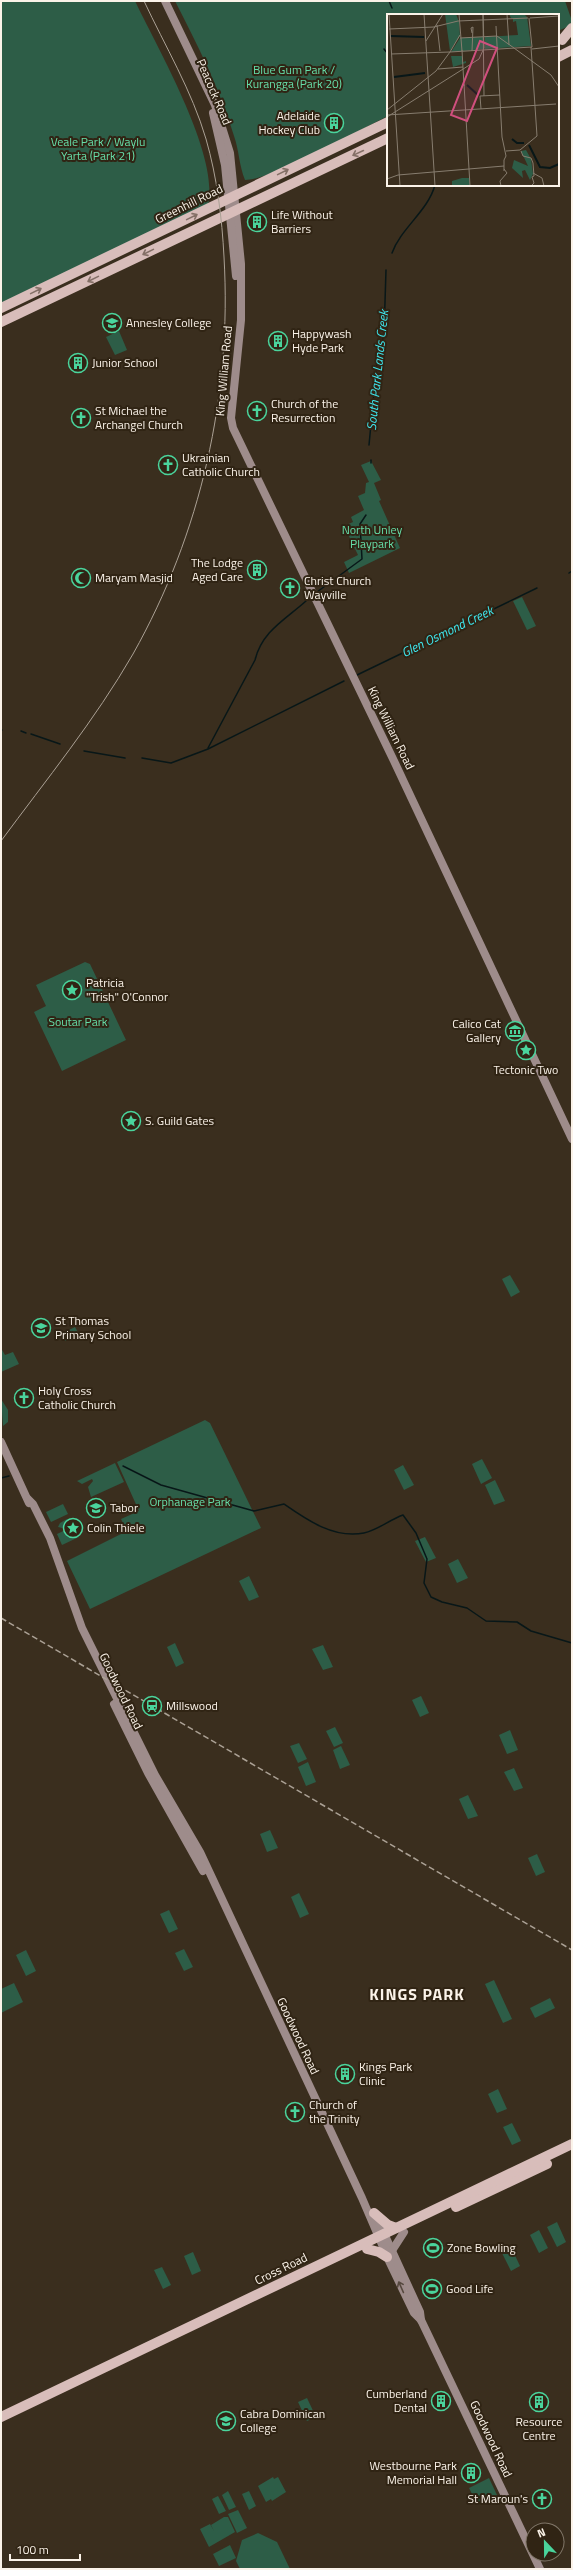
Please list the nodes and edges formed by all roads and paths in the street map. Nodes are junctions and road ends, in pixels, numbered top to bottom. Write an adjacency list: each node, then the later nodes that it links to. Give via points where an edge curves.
1 (160, 1): 16 (main road, Peacock Road, via 211,108 221,141)
2 (165, 1): 16 (main road, Peacock Road, via 221,121 230,152)
3 (572, 28): 5 (highway)
4 (572, 36): 5 (highway)
5 (560, 41)
6 (571, 51): 7 (highway)
7 (559, 57)
8 (387, 122): 9 (highway, Greenhill Road)
9 (372, 129): 10 (highway); 12 (highway, Greenhill Road)
10 (387, 135)
11 (387, 136): 13 (highway, Greenhill Road, one-way to 13)
12 (329, 150): 13 (highway, via 326,160); 14 (highway, Greenhill Road, one-way to 12)
13 (328, 167): 15 (highway, Greenhill Road)
14 (267, 180): 15 (highway, via 266,187); 16 (highway, Greenhill Road)
15 (282, 188): 17 (highway, Greenhill Road)
16 (232, 197): 17 (main road, King William Road); 18 (highway, Greenhill Road, one-way to 16)
17 (233, 211): 19 (highway, Greenhill Road); 22 (main road, King William Road, via 241,320 231,418 235,433 391,755)
18 (157, 234): 19 (highway, via 167,236); 20 (highway, Greenhill Road, one-way to 18)
19 (168, 242): 21 (highway, Greenhill Road, one-way to 21)
20 (1, 308)
21 (1, 322)
22 (572, 1139)
23 (1, 1442): 25 (main road, Goodwood Road, via 53,1547 82,1628 155,1775 200,1852)
24 (570, 2149): 27 (highway, Cross Road)
25 (362, 2198): 26 (main road, Goodwood Road); 28 (main road, Goodwood Road)
26 (374, 2212): 27 (highway, via 388,2225); 28 (main road, Goodwood Road)
27 (400, 2230): 28 (highway, Cross Road); 30 (main road)
28 (381, 2236): 29 (highway, Cross Road); 30 (main road, Goodwood Road); 31 (highway, Cross Road)
29 (368, 2249): 30 (highway); 31 (highway, Cross Road)
30 (390, 2253): 35 (main road, Goodwood Road, via 414,2313 420,2320)
31 (293, 2281): 32 (highway, Cross Road)
32 (54, 2396): 33 (highway, Cross Road); 34 (highway, Cross Road)
33 (1, 2418)
34 (1, 2424)
35 (540, 2569)

